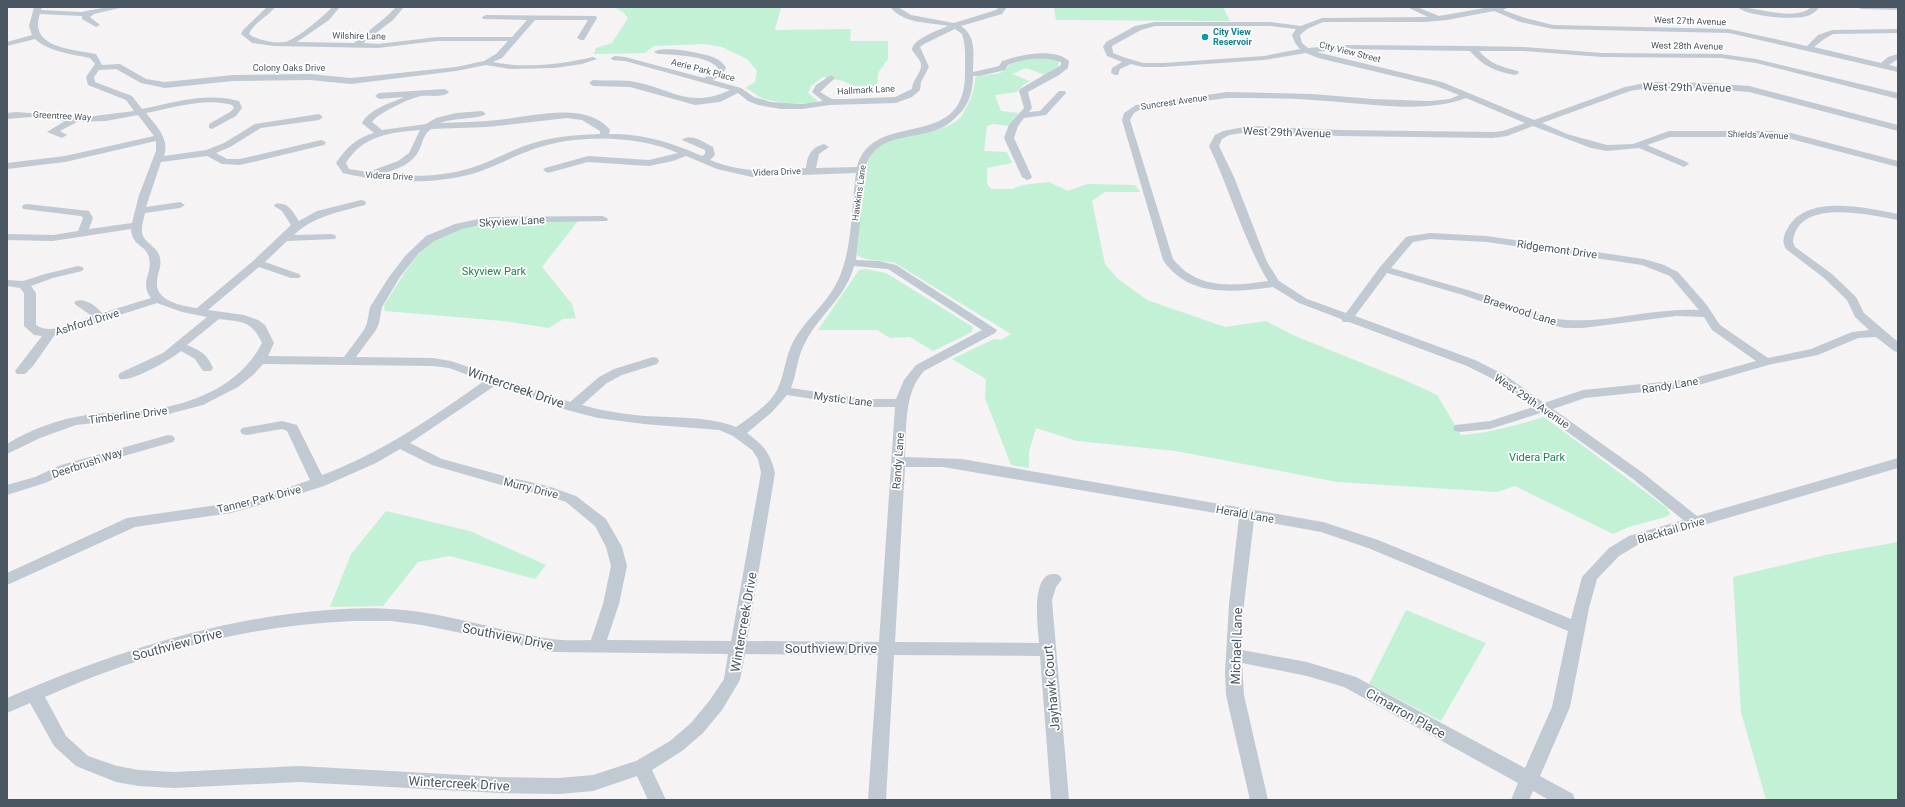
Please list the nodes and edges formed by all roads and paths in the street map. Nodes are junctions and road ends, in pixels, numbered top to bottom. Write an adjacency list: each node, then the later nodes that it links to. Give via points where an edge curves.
1 (120, 7): 15 (street)
2 (272, 7): 27 (street, Wilshire Lane, via 246,30 245,34 248,38 261,42)
3 (336, 7): 27 (street, via 326,18)
4 (400, 7): 28 (street)
5 (894, 7): 20 (street, via 907,16)
6 (1003, 7): 20 (street, via 999,12)
7 (1411, 7): 18 (street)
8 (1505, 7): 12 (street)
9 (1741, 7): 10 (street, via 1760,13 1792,15 1808,13)
10 (1816, 7)
11 (1861, 7): 13 (street)
12 (1493, 8): 18 (street); 30 (street, West 27th Avenue, via 1523,20 1553,27 1716,30 1751,35)
13 (1898, 8)
14 (37, 10): 15 (street, via 71,14); 23 (street, via 32,27)
15 (90, 10): 19 (street, via 85,17)
16 (486, 17): 17 (street)
17 (532, 18): 24 (street, via 593,18 595,20); 25 (street, Colony Oaks Drive)
18 (1438, 19): 21 (street, via 1333,20 1314,22)
19 (96, 25)
20 (955, 26): 43 (street, Hawkins Lane, via 964,30 967,35); 54 (street, Hallmark Lane, via 921,42 916,47 916,52 925,62 925,69 915,81 916,90 910,95 896,100)
21 (1303, 28): 31 (street, City View Street, via 1297,32 1296,38 1299,45); 36 (street, West 28th Avenue, via 1270,24 1155,24 1138,28 1109,44 1107,47 1110,54)
22 (1898, 31): 30 (street, via 1832,32 1821,36)
23 (37, 36): 26 (street); 39 (street, via 58,48 93,56 99,64)
24 (581, 38)
25 (514, 39): 28 (street, Wilshire Lane, via 440,39 396,46); 37 (street, Colony Oaks Drive, via 502,54)
26 (7, 44)
27 (289, 44): 28 (street, Wilshire Lane)
28 (355, 46)
29 (1472, 48): 31 (street, West 28th Avenue, via 1344,47); 42 (street, via 1488,65); 53 (street, West 28th Avenue, via 1602,55 1733,57)
30 (1808, 49): 38 (street, West 27th Avenue)
31 (1309, 51): 36 (street, West 28th Avenue, via 1264,58 1163,66); 51 (street, City View Street, via 1331,59 1439,84)
32 (658, 52): 45 (street, via 688,53 720,65 722,68 719,72)
33 (1898, 56): 38 (street)
34 (615, 58): 45 (street, Aerie Park Place)
35 (593, 59): 37 (street, Colony Oaks Drive, via 554,65 511,67)
36 (1129, 62): 41 (street, via 1116,68)
37 (486, 63): 39 (street, Colony Oaks Drive, via 456,69 355,80 310,77 233,78 169,85 144,81 117,66)
38 (1883, 66): 40 (street, West 27th Avenue)
39 (95, 68): 57 (street, via 90,77 91,83 126,96)
40 (1898, 70)
41 (1115, 73)
42 (1515, 73)
43 (970, 74): 61 (street, via 993,72 1002,68 1005,63 1024,56 1052,56 1065,61 1065,66 1056,73 1023,91 1028,108); 86 (street, Hawkins Lane, via 966,97 954,116 930,130 880,142 867,153)
44 (831, 78): 54 (street, Hallmark Lane, via 816,92)
45 (705, 81): 47 (street, Aerie Park Place)
46 (593, 83): 47 (street, via 630,84 695,102 717,100)
47 (738, 90): 54 (street, Aerie Park Place, via 758,102 792,107 809,107)
48 (445, 92): 50 (street)
49 (1062, 93): 61 (street, via 1043,113)
50 (417, 94): 52 (street); 68 (street, via 369,118 367,123)
51 (1467, 95): 56 (street, City View Street); 109 (street, Suncrest Avenue, via 1452,101 1430,104 1228,95 1148,104 1131,110 1126,120 1168,260 1173,268 1194,281 1210,286 1245,288)
52 (379, 96)
53 (1898, 96)
54 (830, 102)
55 (44, 106): 60 (street, via 52,113)
56 (1498, 108): 64 (street, Shields Avenue)
57 (140, 111): 63 (street, Greentree Way); 65 (street, Greentree Way, via 194,102 224,100 236,103 238,108 235,112); 70 (street)
58 (482, 114): 66 (street, via 448,117)
59 (7, 116): 60 (street, Greentree Way)
60 (49, 116): 63 (street, Greentree Way)
61 (1022, 116): 89 (street, via 1014,125 1009,138)
62 (319, 117): 77 (street, via 258,126)
63 (75, 119): 69 (street, via 52,132)
64 (1533, 123): 67 (street, West 29th Avenue, via 1638,86 1710,86 1749,90); 74 (street, Shields Avenue, via 1590,145 1622,148); 109 (street, West 29th Avenue, via 1504,134 1493,135 1249,129 1218,137 1214,146 1216,152 1229,177 1262,262)
65 (212, 126)
66 (427, 127): 68 (street, Videra Drive, via 405,128); 71 (street, Videra Drive, via 577,116 596,123 604,130); 88 (street, via 409,159)
67 (1898, 128)
68 (380, 134): 88 (street, Videra Drive, via 359,142 341,163 346,171)
69 (62, 135)
70 (160, 137): 76 (street); 79 (street, via 161,151)
71 (604, 137): 78 (street, Videra Drive, via 651,140); 88 (street, Videra Drive, via 538,144 482,168 454,175 428,178)
72 (687, 140): 80 (street, via 710,149 710,155)
73 (321, 143): 77 (street, via 240,162 226,162)
74 (1641, 146): 82 (street, Shields Avenue); 83 (street, Shields Avenue, via 1669,134 1770,134 1797,137)
75 (824, 147): 87 (street, via 813,153)
76 (96, 153): 81 (street); 84 (street, via 56,161)
77 (208, 153): 79 (street)
78 (686, 153): 80 (street, Videra Drive); 85 (street, via 649,163 588,159)
79 (158, 160): 94 (street)
80 (703, 160): 87 (street, Videra Drive, via 744,173 763,175)
81 (106, 161)
82 (1684, 164)
83 (1898, 164)
84 (7, 166)
85 (548, 170)
86 (861, 170): 87 (street, Videra Drive); 104 (street, Hawkins Lane)
87 (811, 171)
88 (368, 176)
89 (1027, 177)
90 (361, 204): 98 (street, via 321,213)
91 (180, 205): 94 (street)
92 (27, 206): 99 (street, via 85,213 88,218)
93 (279, 206): 98 (street, via 286,209)
94 (140, 211): 97 (street)
95 (1898, 217): 119 (street, via 1863,211 1823,210 1798,220 1788,238 1791,249 1828,276 1852,299 1859,315)
96 (603, 219): 123 (street, Skyview Lane, via 488,220 470,223 438,235 419,246 409,258 377,304 372,327)
97 (137, 225): 99 (street); 111 (street, via 138,238 152,251 155,258 151,287)
98 (297, 226): 102 (street)
99 (82, 234): 100 (street, via 36,239)
100 (7, 237)
101 (331, 237): 102 (street)
102 (284, 238): 103 (street)
103 (257, 263): 107 (street); 113 (street)
104 (850, 263): 130 (street, Hawkins Lane, via 844,282 794,352); 131 (street, Randy Lane, via 892,267 991,330 920,368 906,386)
105 (78, 269): 110 (street)
106 (1384, 269): 115 (street, Braewood Lane, via 1467,292 1549,321 1565,324 1576,325 1680,311); 115 (street, Ridgemont Drive, via 1410,238 1430,236 1495,240 1654,265 1677,277); 117 (street, Ridgemont Drive)
107 (295, 276)
108 (7, 282): 110 (street)
109 (1275, 283): 117 (street, West 29th Avenue, via 1302,301)
110 (24, 285): 118 (street, Ashford Drive, via 30,293 30,326 38,332)
111 (158, 299): 113 (street, Timberline Drive); 116 (street, Ashford Drive)
112 (80, 303): 116 (street)
113 (200, 312): 114 (street, Timberline Drive)
114 (217, 314): 120 (street); 122 (street, Timberline Drive, via 244,319 261,328 268,343)
115 (1707, 314): 125 (street, Ridgemont Drive, via 1716,327)
116 (100, 318): 118 (street, Ashford Drive)
117 (1347, 318): 133 (street, West 29th Avenue, via 1481,368 1511,384)
118 (50, 333): 127 (street, via 30,363)
119 (1878, 333): 121 (street); 125 (street, Randy Lane, via 1856,335 1823,349)
120 (179, 346): 126 (street, via 201,356); 128 (street, via 164,357)
121 (1898, 348)
122 (260, 360): 123 (street, Wintercreek Drive); 139 (street, Timberline Drive, via 233,385 188,405 157,413 98,417 72,422 32,436)
123 (348, 360): 129 (street, Wintercreek Drive, via 433,362 451,365)
124 (654, 361): 132 (street, via 618,372 603,380)
125 (1766, 362): 133 (street, Randy Lane, via 1682,384 1583,394)
126 (207, 368)
127 (21, 371)
128 (124, 376)
129 (494, 380): 132 (street, Wintercreek Drive); 138 (street, Tanner Park Drive)
130 (784, 391): 131 (street, Mystic Lane, via 865,403); 136 (street, Hawkins Lane, via 766,411)
131 (902, 403): 140 (street, Randy Lane)
132 (572, 407): 136 (street, Wintercreek Drive, via 621,418 721,426)
133 (1544, 408): 134 (street, Randy Lane, via 1499,423); 145 (street, West 29th Avenue, via 1638,476)
134 (1460, 428)
135 (247, 431): 142 (street, via 282,425 292,428)
136 (738, 433): 150 (street, Wintercreek Drive, via 757,447 766,459 768,473)
137 (168, 439): 143 (street, Deerbrush Way, via 66,468 40,480)
138 (400, 444): 142 (street, Tanner Park Drive); 149 (street, Murry Drive, via 437,462 571,499 601,523 614,547 619,566 611,604)
139 (7, 450)
140 (898, 462): 144 (street, Herald Lane, via 962,464); 151 (street, Randy Lane)
141 (1898, 463): 145 (street, Blacktail Drive)
142 (319, 483): 146 (street, Tanner Park Drive, via 263,501 231,508 132,522)
143 (7, 490)
144 (1247, 514): 148 (street, Herald Lane, via 1340,532); 153 (street, Michael Lane)
145 (1696, 523): 148 (street, Blacktail Drive, via 1634,540 1614,552 1590,577)
146 (7, 579)
147 (1054, 579): 152 (street, Jayhawk Court, via 1044,600)
148 (1577, 628): 157 (street, Blacktail Drive, via 1561,707)
149 (597, 648): 150 (street, Southview Drive); 154 (street, Southview Drive, via 520,641 403,616 327,616 215,632 85,673)
150 (739, 648): 151 (street, Southview Drive); 156 (street, Wintercreek Drive, via 732,680 716,705 697,728 676,746)
151 (886, 648): 152 (street, Southview Drive); 159 (street, Randy Lane)
152 (1048, 650): 160 (street, Jayhawk Court)
153 (1234, 655): 157 (street, Cimarron Place, via 1290,664 1350,682); 161 (street, Michael Lane, via 1234,695)
154 (34, 694): 155 (street, Southview Drive); 156 (street, Wintercreek Drive, via 60,741 82,761 116,774 140,778 174,780 299,774 559,786 594,783)
155 (7, 706)
156 (642, 767): 158 (street)
157 (1530, 780): 162 (street, Blacktail Drive); 163 (street, Cimarron Place)
158 (657, 800)
159 (877, 800)
160 (1060, 800)
161 (1259, 800)
162 (1520, 800)
163 (1566, 800)

